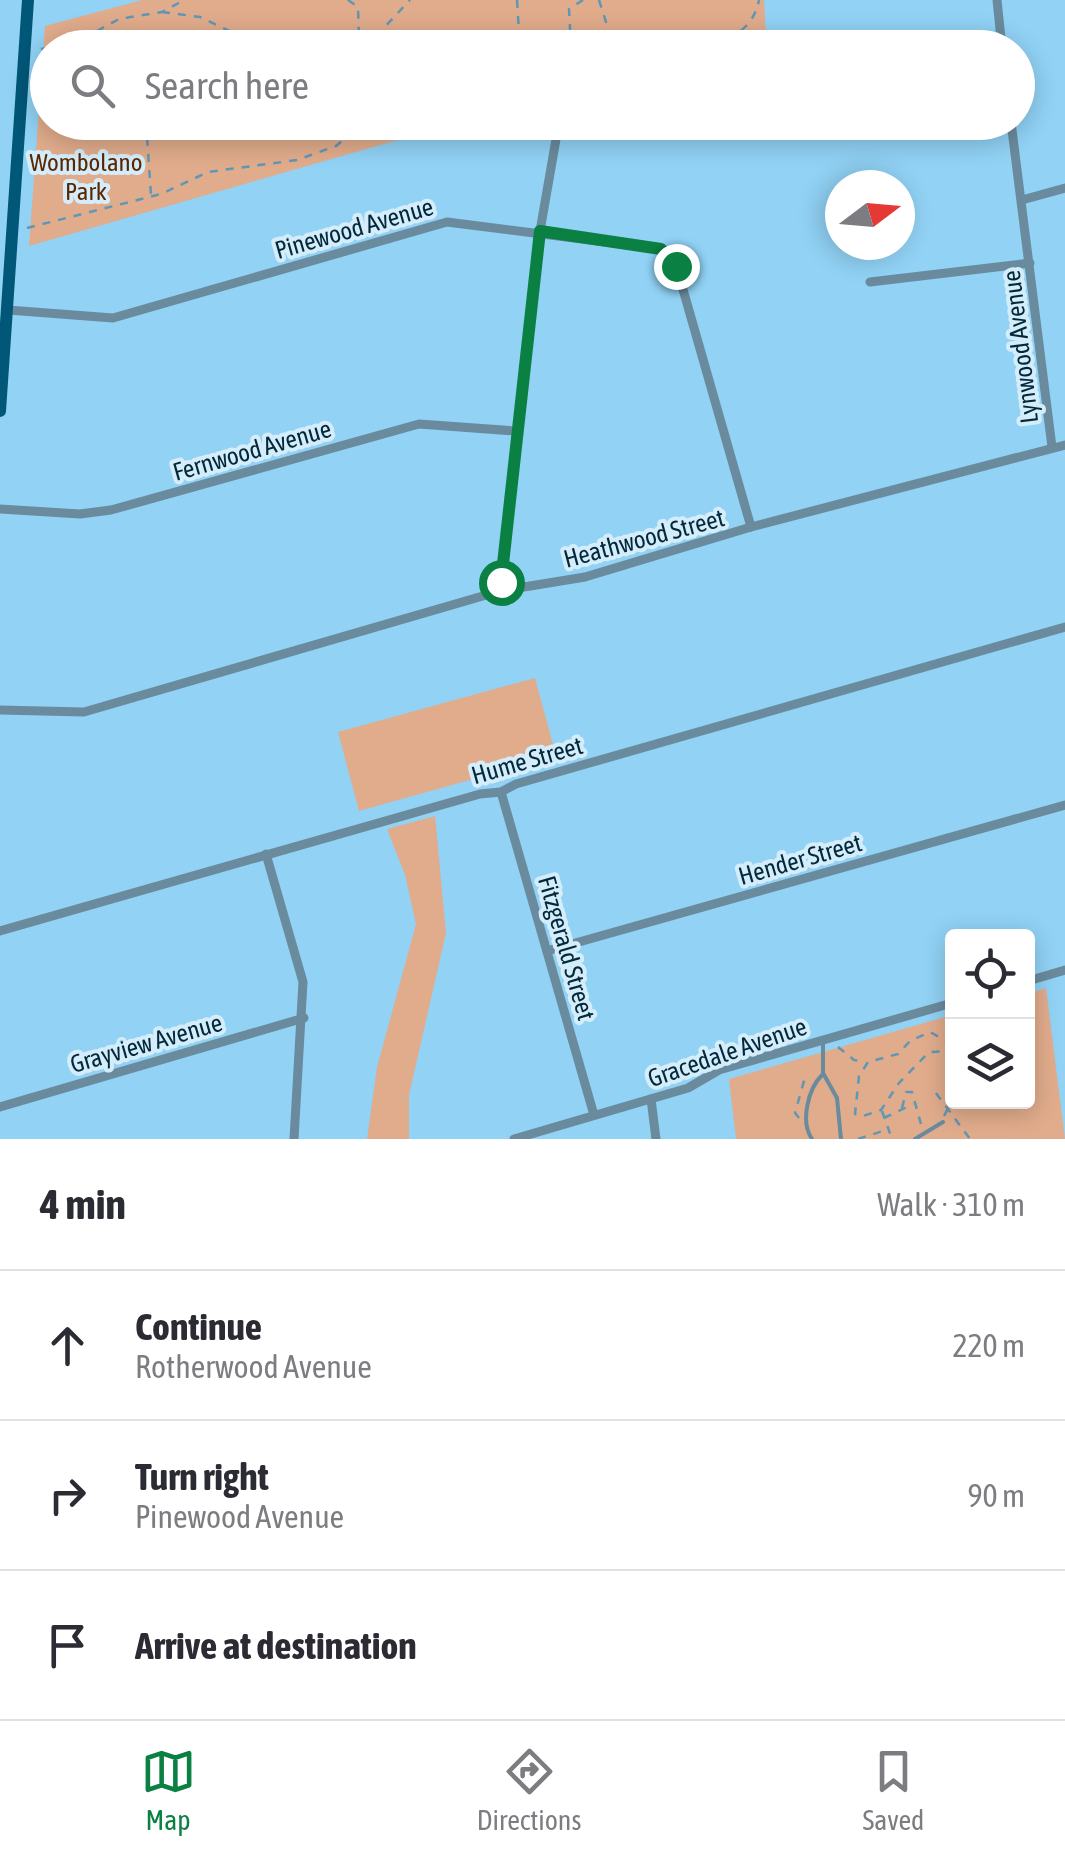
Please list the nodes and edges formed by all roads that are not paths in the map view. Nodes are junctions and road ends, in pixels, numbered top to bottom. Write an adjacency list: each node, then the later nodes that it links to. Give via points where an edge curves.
1 (28, 0): 11 (main road)
2 (996, 0): 3 (street)
3 (1000, 30)
4 (555, 140): 8 (street)
5 (1014, 140): 7 (street, Lynwood Avenue)
6 (1065, 188): 7 (street)
7 (1022, 200): 9 (street, Lynwood Avenue)
8 (540, 231): 11 (street, Pinewood Avenue, via 447,222 112,318); 14 (street); 18 (street, Pinewood Avenue, via 661,249 676,266)
9 (1030, 263): 10 (street); 16 (street, Lynwood Avenue)
10 (870, 282)
11 (8, 310): 12 (main road)
12 (1, 375): 13 (main road)
13 (0, 410)
14 (515, 431): 17 (street, Fernwood Avenue, via 418,424 112,510); 19 (street)
15 (1065, 445): 16 (street, Heathwood Street)
16 (1052, 447): 18 (street, Heathwood Street)
17 (0, 509)
18 (751, 528): 19 (street, Heathwood Street, via 585,577)
19 (500, 591): 21 (street, Heathwood Street, via 84,712)
20 (1065, 627): 22 (street, Hume Street)
21 (0, 710)
22 (501, 792): 24 (street, Hume Street); 26 (street, Fitzgerald Street)
23 (1065, 805): 26 (street, Hender Street)
24 (266, 854): 25 (street, Hume Street); 30 (street, via 304,982)
25 (0, 931)
26 (547, 951): 35 (street, Fitzgerald Street)
27 (1065, 970): 28 (street)
28 (1035, 979)
29 (945, 1005): 31 (street, Gracedale Avenue)
30 (304, 1018): 34 (street, Grayview Avenue); 38 (street)
31 (828, 1038): 32 (lane); 33 (street, Gracedale Avenue, via 718,1070)
32 (823, 1073): 37 (lane, via 837,1098); 41 (lane, via 806,1117)
33 (651, 1099): 35 (street, Gracedale Avenue); 40 (street)
34 (0, 1107)
35 (594, 1116): 39 (street, Gracedale Avenue)
36 (942, 1122): 42 (lane)
37 (839, 1138)
38 (294, 1139)
39 (514, 1139)
40 (656, 1139)
41 (812, 1139)
42 (915, 1139)

